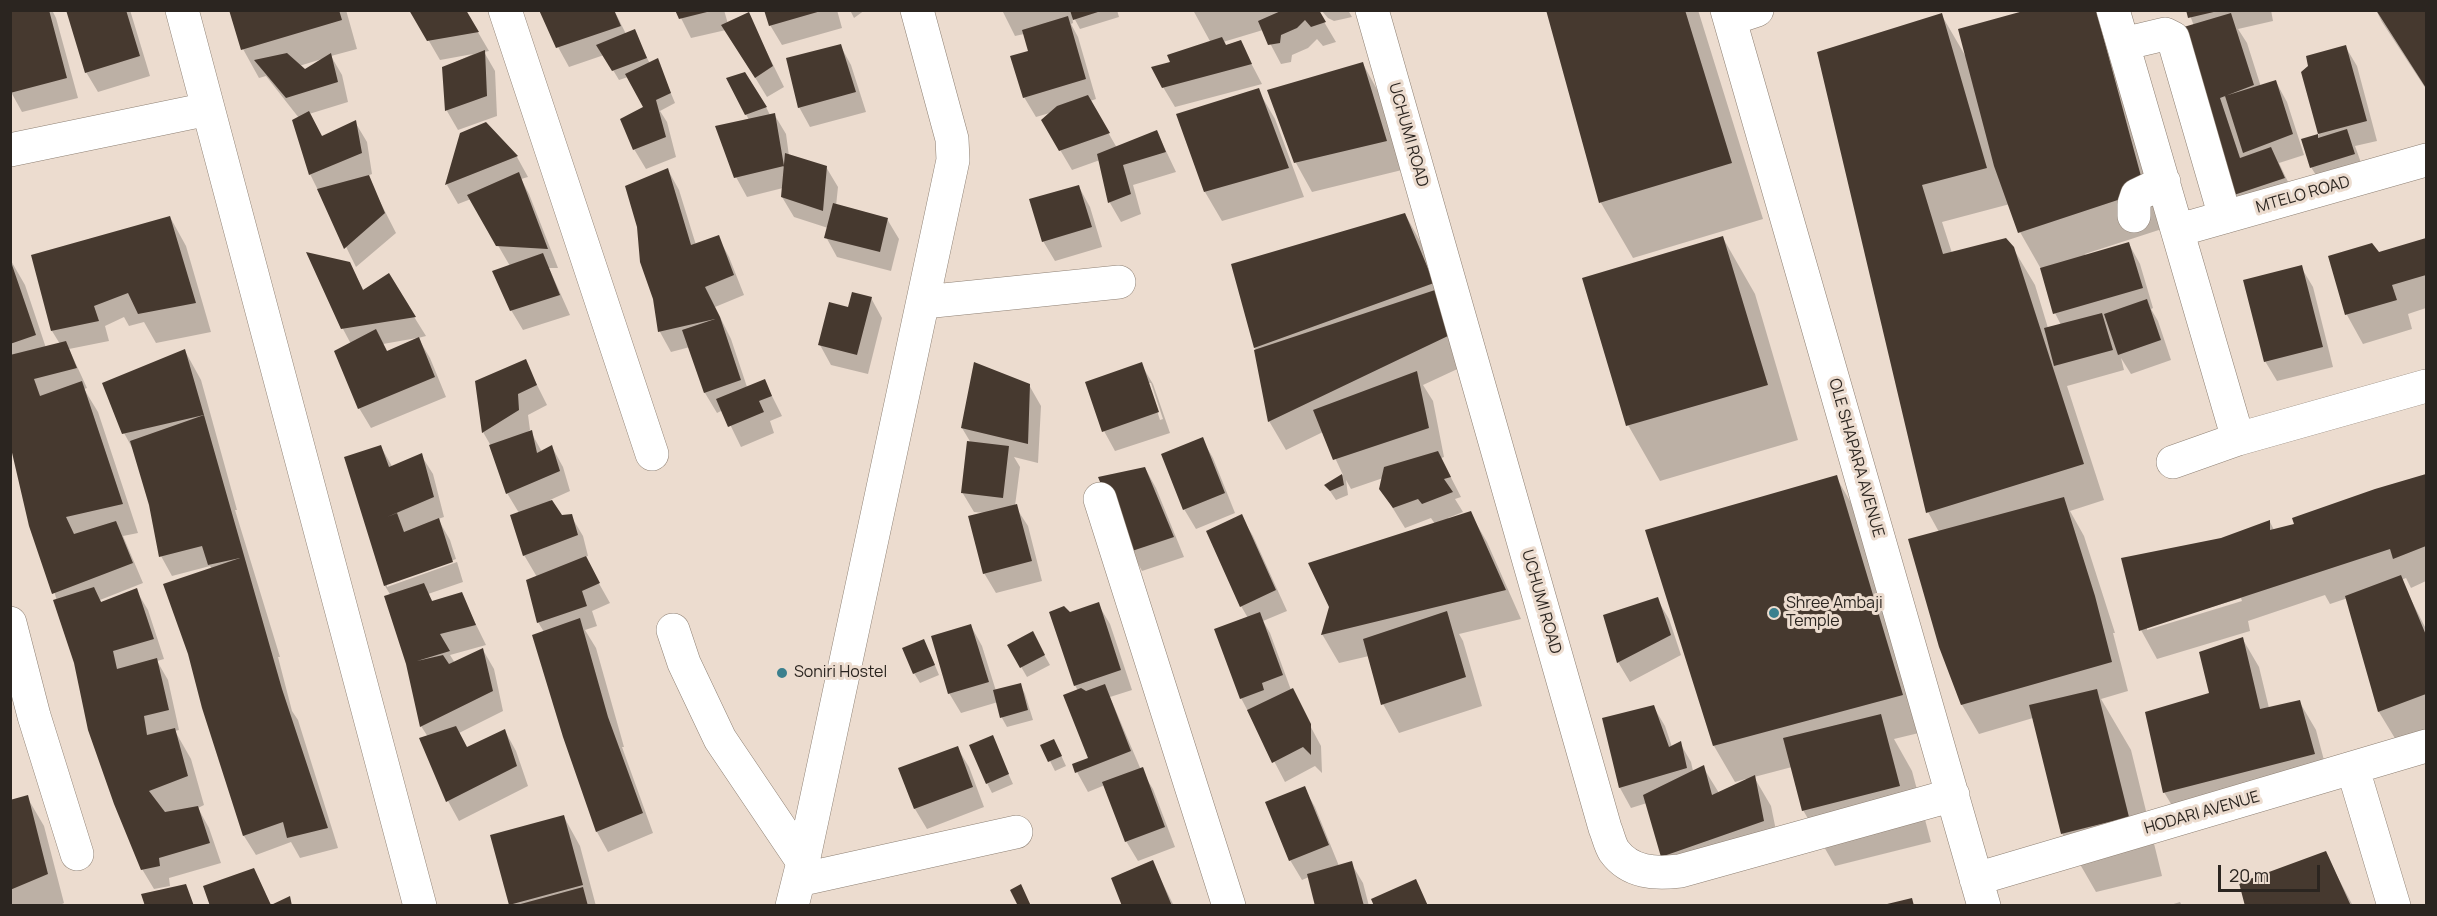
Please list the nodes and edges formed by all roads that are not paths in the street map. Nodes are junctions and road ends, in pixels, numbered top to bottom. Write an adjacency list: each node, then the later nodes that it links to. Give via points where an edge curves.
1 (182, 10): 8 (street)
2 (505, 10): 19 (street)
3 (917, 10): 16 (street, via 952,139 953,160)
4 (1372, 10): 27 (street, UCHUMI ROAD, via 1614,851 1632,866 1655,874 1680,872)
5 (2113, 10): 7 (street)
6 (1738, 13): 27 (street, OLE SHAPARA AVENUE)
7 (2123, 44): 11 (street); 13 (street, via 2165,34 2173,38)
8 (208, 109): 9 (street); 32 (street)
9 (10, 150)
10 (2427, 160): 13 (street, MTELO ROAD)
11 (2164, 182): 12 (street, via 2137,195); 14 (street)
12 (2134, 216)
13 (2226, 217): 14 (street, MTELO ROAD)
14 (2178, 230): 18 (street)
15 (1119, 282): 16 (street)
16 (924, 302): 30 (street)
17 (2427, 386): 18 (street)
18 (2238, 439): 20 (street)
19 (652, 454)
20 (2173, 462)
21 (1100, 500): 33 (street)
22 (10, 623): 24 (street)
23 (673, 630): 30 (street, via 720,739)
24 (22, 720): 29 (street)
25 (2427, 746): 26 (street, HODARI AVENUE)
26 (2353, 768): 31 (street, HODARI AVENUE); 34 (street)
27 (1953, 795): 31 (street, OLE SHAPARA AVENUE)
28 (1016, 832): 30 (street)
29 (76, 854)
30 (798, 883)
31 (1980, 892)
32 (420, 906)
33 (1229, 906)
34 (2394, 906)

